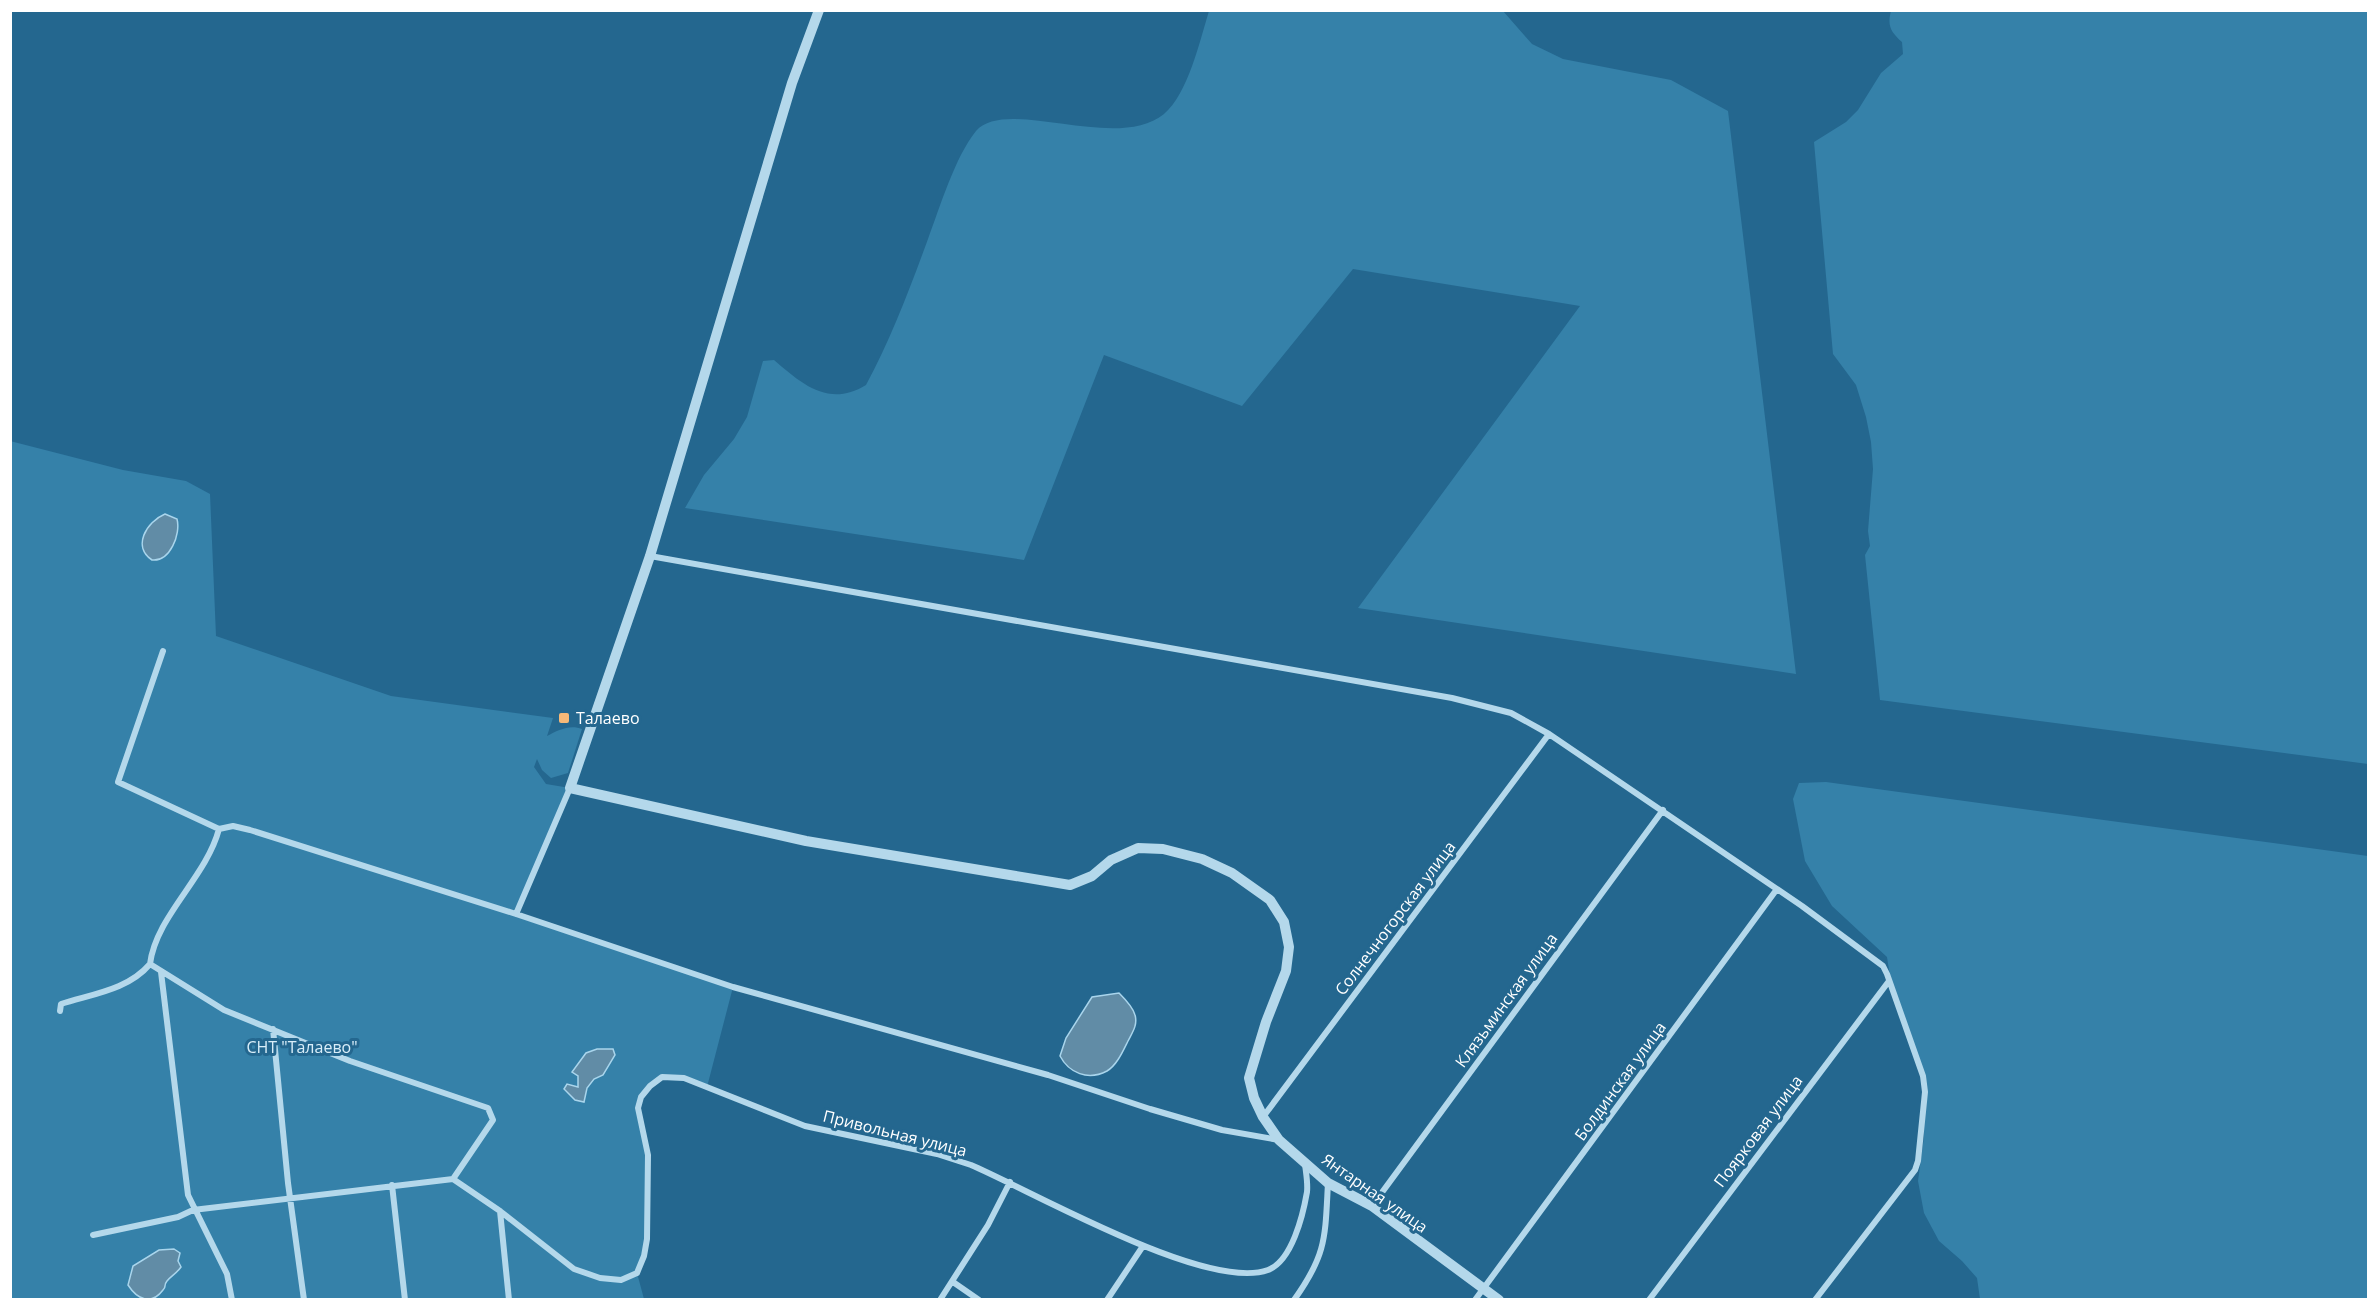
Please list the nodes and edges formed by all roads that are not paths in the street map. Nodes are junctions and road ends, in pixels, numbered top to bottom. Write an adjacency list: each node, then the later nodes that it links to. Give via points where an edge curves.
1 (819, 10): 2 (street, via 792,84)
2 (650, 556): 4 (street, via 1452,698 1511,713); 5 (street)
3 (163, 651): 7 (street, via 118,782)
4 (1550, 734): 6 (street); 15 (street, Солнечногорская улица)
5 (570, 788): 9 (street); 15 (street, Янтарная улица, via 806,841 1070,885 1138,848 1184,854 1232,873 1270,900 1284,922 1289,947 1286,971 1250,1078)
6 (1663, 810): 8 (street); 23 (street, Клязьминская улица)
7 (219, 829): 9 (street, via 233,826 250,830); 10 (street, via 198,877 155,943)
8 (1777, 889): 12 (street, via 1883,966); 29 (street, Болдинская улица)
9 (516, 914): 16 (street, via 733,987 1048,1074 1222,1130)
10 (150, 964): 11 (street); 13 (street, via 117,988 61,1004)
11 (161, 972): 14 (street, via 224,1010); 24 (street)
12 (1889, 981): 40 (street, Поярковая улица); 41 (street, via 1926,1092 1918,1161)
13 (60, 1011)
14 (273, 1029): 18 (street, via 350,1061 488,1108 493,1120 489,1130); 22 (street)
15 (1263, 1117): 16 (street, Янтарная улица)
16 (1280, 1140): 17 (street, Янтарная улица)
17 (1304, 1161): 20 (street, Янтарная улица); 27 (street, Привольная улица, via 1308,1189 1299,1221 1282,1260 1270,1269 1247,1273 1213,1269 1181,1262)
18 (453, 1179): 21 (street); 25 (street)
19 (1010, 1182): 25 (street, Привольная улица, via 937,1154 805,1126 684,1078 662,1077 641,1097 639,1108 648,1155 647,1239 637,1273 621,1280 574,1269); 27 (street, Привольная улица); 28 (street)
20 (1328, 1183): 23 (street, Янтарная улица); 37 (street, via 1325,1240 1314,1272)
21 (392, 1185): 22 (street); 32 (street)
22 (292, 1199): 24 (street); 31 (street)
23 (1372, 1206): 29 (street, Янтарная улица)
24 (193, 1210): 26 (street, via 178,1217); 30 (street, via 220,1258)
25 (500, 1211): 33 (street)
26 (93, 1235)
27 (1143, 1246): 36 (street)
28 (953, 1282): 34 (street); 35 (street)
29 (1484, 1288): 38 (street, Болдинская улица); 39 (street, Янтарная улица)
30 (232, 1299)
31 (304, 1299)
32 (405, 1299)
33 (509, 1299)
34 (940, 1299)
35 (979, 1299)
36 (1107, 1299)
37 (1294, 1299)
38 (1476, 1299)
39 (1499, 1299)
40 (1649, 1299)
41 (1815, 1299)

